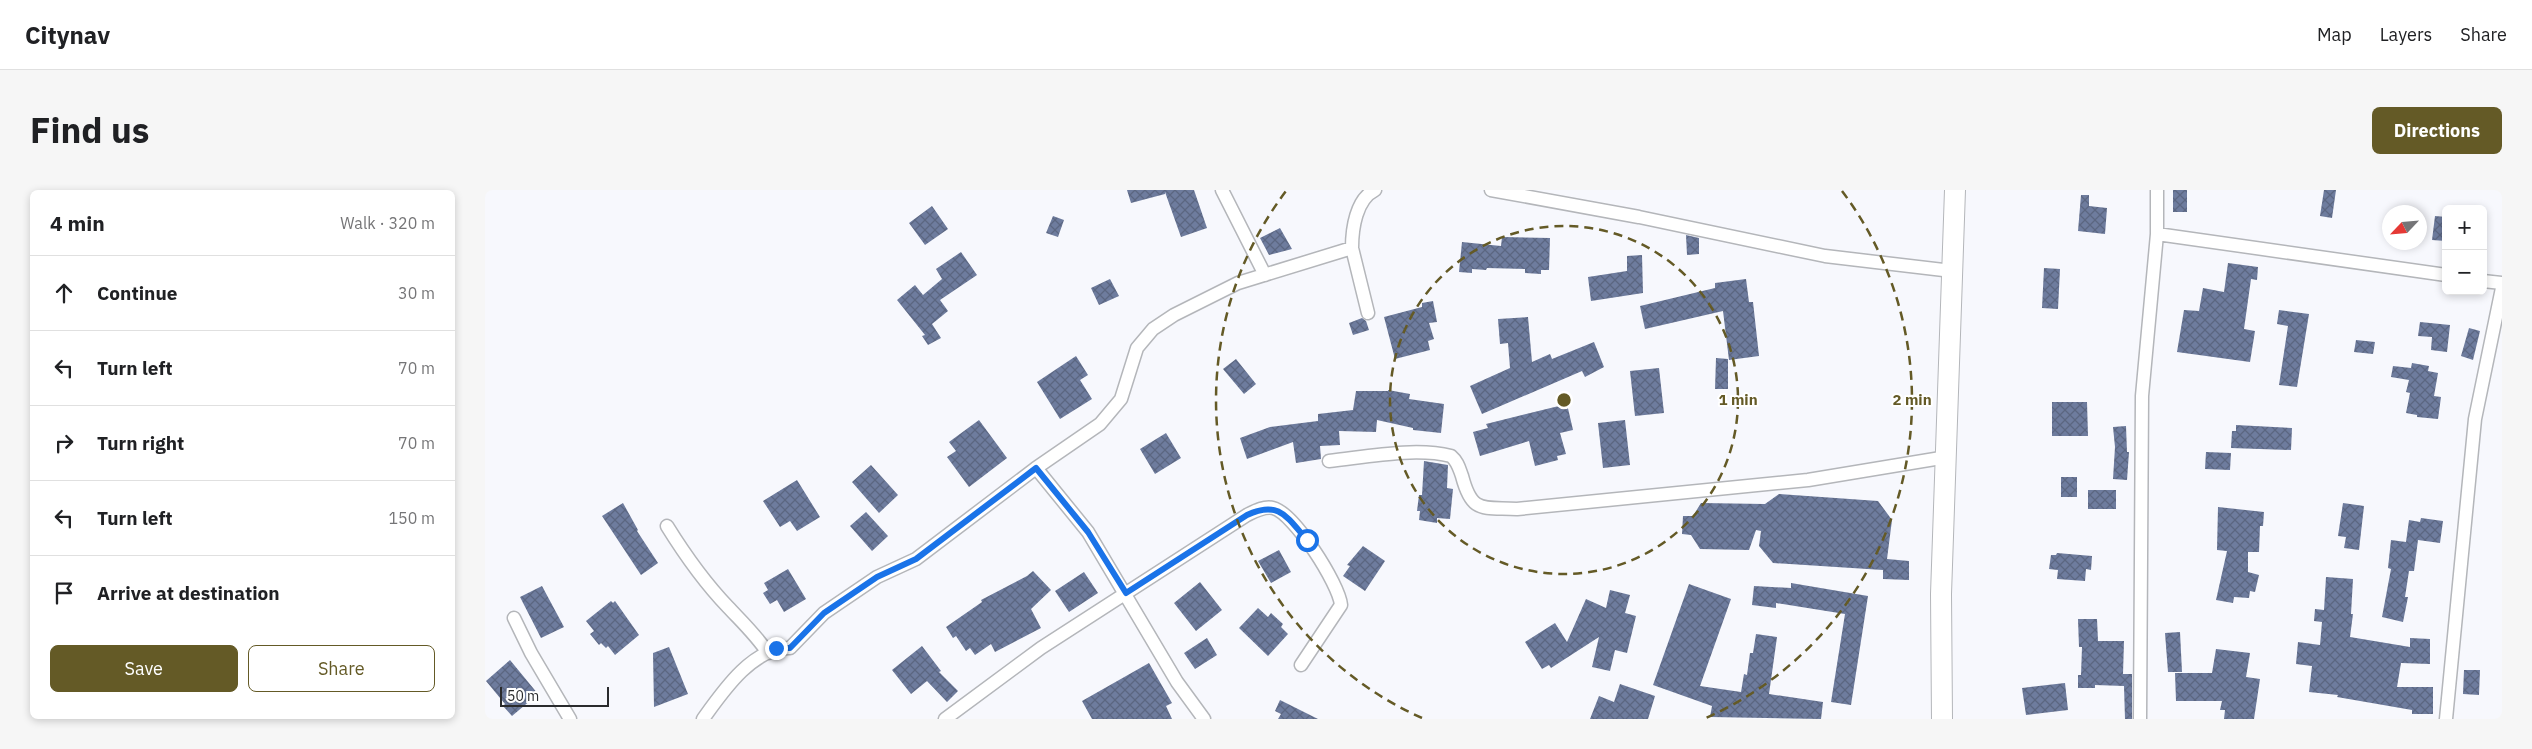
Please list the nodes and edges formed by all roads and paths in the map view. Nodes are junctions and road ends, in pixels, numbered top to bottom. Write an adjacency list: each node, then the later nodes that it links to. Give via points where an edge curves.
1 (1222, 190): 11 (street)
2 (1375, 190): 8 (street, via 1360,206 1352,232)
3 (1491, 190): 9 (street, via 1825,256)
4 (1955, 190): 9 (main road)
5 (1968, 190): 29 (main road, via 1954,595)
6 (2157, 190): 7 (street)
7 (2157, 234): 10 (street); 30 (street, via 2142,396)
8 (1352, 248): 11 (street); 15 (street)
9 (1952, 271): 16 (main road)
10 (2442, 274)
11 (1265, 275): 18 (street, via 1238,283 1174,315 1153,330 1137,348 1121,399 1100,424)
12 (2487, 281): 13 (street)
13 (2502, 283)
14 (2502, 288): 31 (street, via 2475,419)
15 (1368, 313)
16 (1947, 457): 17 (street, via 1808,480 1517,509 1473,504 1467,497 1459,467 1451,456 1393,454); 28 (main road, via 1941,594)
17 (1329, 461)
18 (1036, 468): 20 (street, via 1088,532); 22 (street, via 916,559 877,577 824,613 790,648 776,648)
19 (667, 526): 22 (street, via 691,563 753,631)
20 (1126, 593): 23 (street, via 1247,515 1259,509 1274,508 1287,517 1307,540 1340,596 1341,605); 26 (street, via 1041,648); 27 (street, via 1177,682)
21 (514, 618): 24 (street)
22 (768, 653): 25 (street, via 737,674)
23 (1301, 665)
24 (570, 719)
25 (703, 719)
26 (945, 719)
27 (1204, 719)
28 (1942, 719)
29 (1955, 719)
30 (2140, 719)
31 (2446, 719)

